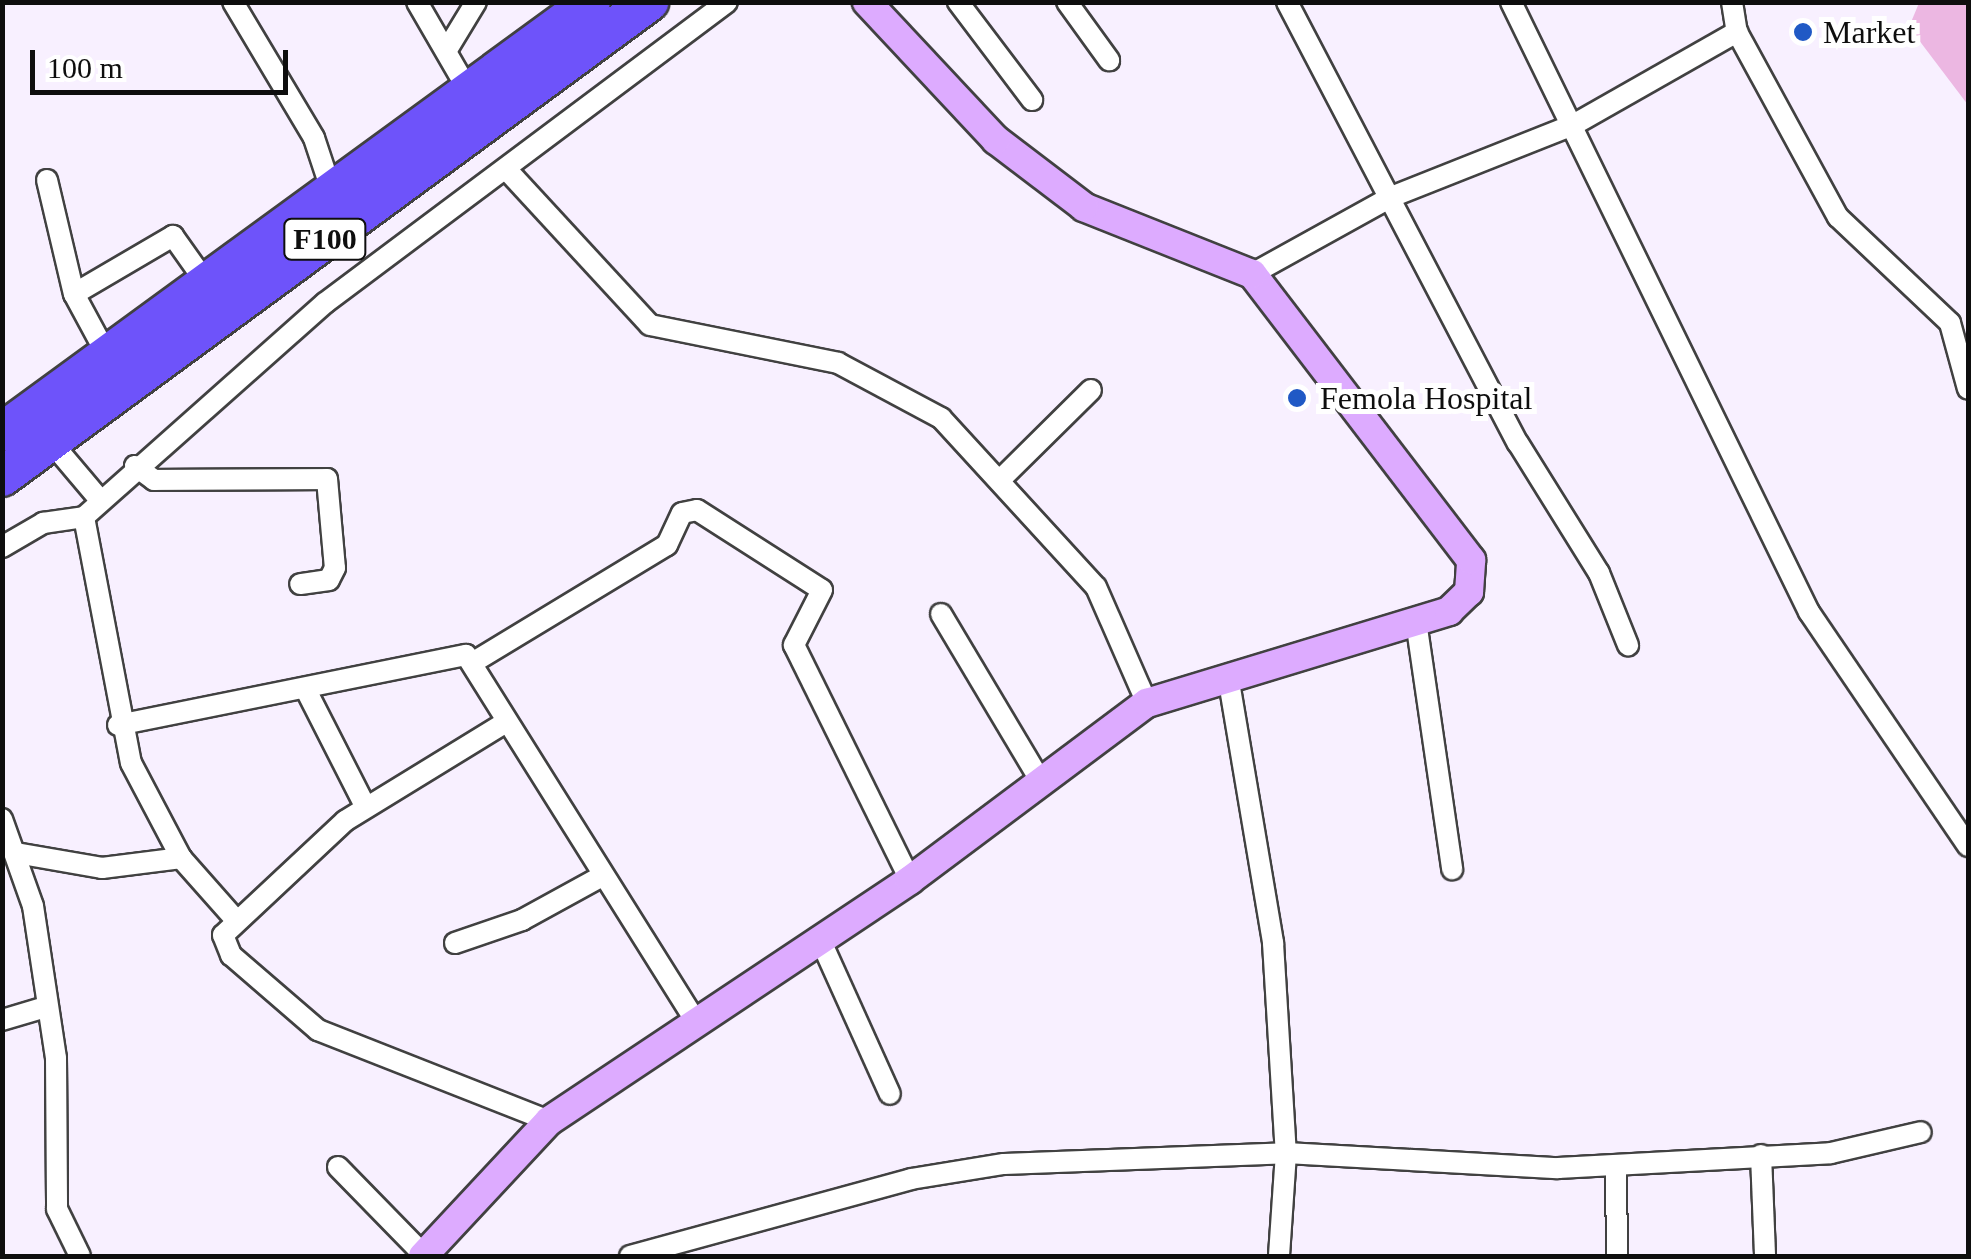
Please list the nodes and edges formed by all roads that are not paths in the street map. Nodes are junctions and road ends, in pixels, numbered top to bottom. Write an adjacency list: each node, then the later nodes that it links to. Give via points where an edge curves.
1 (233, 2): 21 (street, via 314,138)
2 (417, 2): 14 (street)
3 (476, 2): 14 (street)
4 (590, 2): 16 (highway, F100)
5 (649, 2): 31 (highway, F100)
6 (726, 2): 19 (street)
7 (866, 2): 23 (street, via 996,140 1084,207)
8 (958, 2): 17 (street)
9 (1067, 2): 15 (street)
10 (1287, 2): 22 (street)
11 (1511, 2): 18 (street)
12 (1732, 2): 13 (street)
13 (1737, 32): 18 (street); 26 (street, via 1838,216)
14 (448, 48): 16 (street)
15 (1108, 60)
16 (468, 90): 21 (highway, F100)
17 (1032, 100)
18 (1573, 126): 22 (street); 51 (street, via 1810,612)
19 (506, 169): 32 (street, via 324,303); 34 (street, via 650,325 838,362 941,418)
20 (47, 180): 25 (street)
21 (332, 192): 24 (highway, F100)
22 (1391, 197): 23 (street); 41 (street, via 1518,443 1599,573)
23 (1252, 274): 40 (street, via 1471,560 1469,592)
24 (207, 284): 25 (street, via 173,236); 27 (highway, F100)
25 (74, 294): 27 (street)
26 (1959, 323): 28 (street)
27 (107, 355): 30 (highway, F100)
28 (1968, 389)
29 (1091, 390): 34 (street)
30 (2, 432)
31 (51, 442): 33 (highway, F100); 35 (street)
32 (135, 466): 35 (street); 38 (street, via 154,480 327,479 336,568 328,580)
33 (2, 477)
34 (1002, 478): 45 (street, via 1096,587)
35 (100, 500): 36 (street)
36 (84, 517): 37 (street, via 43,522); 47 (street)
37 (2, 546)
38 (300, 584)
39 (942, 614): 48 (street)
40 (1416, 621): 43 (street); 54 (street)
41 (1628, 645)
42 (472, 663): 44 (street, via 466,655); 46 (street); 56 (street, via 667,545 682,513 697,510 822,590 794,646)
43 (1229, 682): 45 (street); 66 (street, via 1273,944)
44 (305, 688): 47 (street); 49 (street)
45 (1147, 703): 48 (street)
46 (503, 724): 49 (street); 55 (street)
47 (118, 725): 53 (street)
48 (1041, 782): 56 (street)
49 (364, 806): 57 (street)
50 (2, 819): 52 (street)
51 (1968, 846)
52 (16, 854): 53 (street, via 102,868); 60 (street)
53 (181, 858): 57 (street)
54 (1452, 868)
55 (602, 876): 59 (street, via 522,920); 62 (street)
56 (910, 880): 58 (street)
57 (236, 919): 64 (street, via 222,934 231,955 306,1023)
58 (819, 937): 62 (street); 63 (street)
59 (454, 943)
60 (46, 1007): 61 (street); 71 (street, via 59,1098 56,1208)
61 (2, 1020)
62 (696, 1020): 64 (street)
63 (890, 1094)
64 (549, 1121): 70 (street)
65 (1921, 1132): 67 (street, via 1832,1153)
66 (1286, 1153): 68 (street, via 1468,1170); 72 (street, via 959,1169); 73 (street)
67 (1760, 1155): 68 (street); 75 (street)
68 (1616, 1166): 74 (street)
69 (338, 1167): 70 (street)
70 (433, 1253)
71 (80, 1256)
72 (630, 1256)
73 (1279, 1256)
74 (1618, 1256)
75 (1765, 1256)

